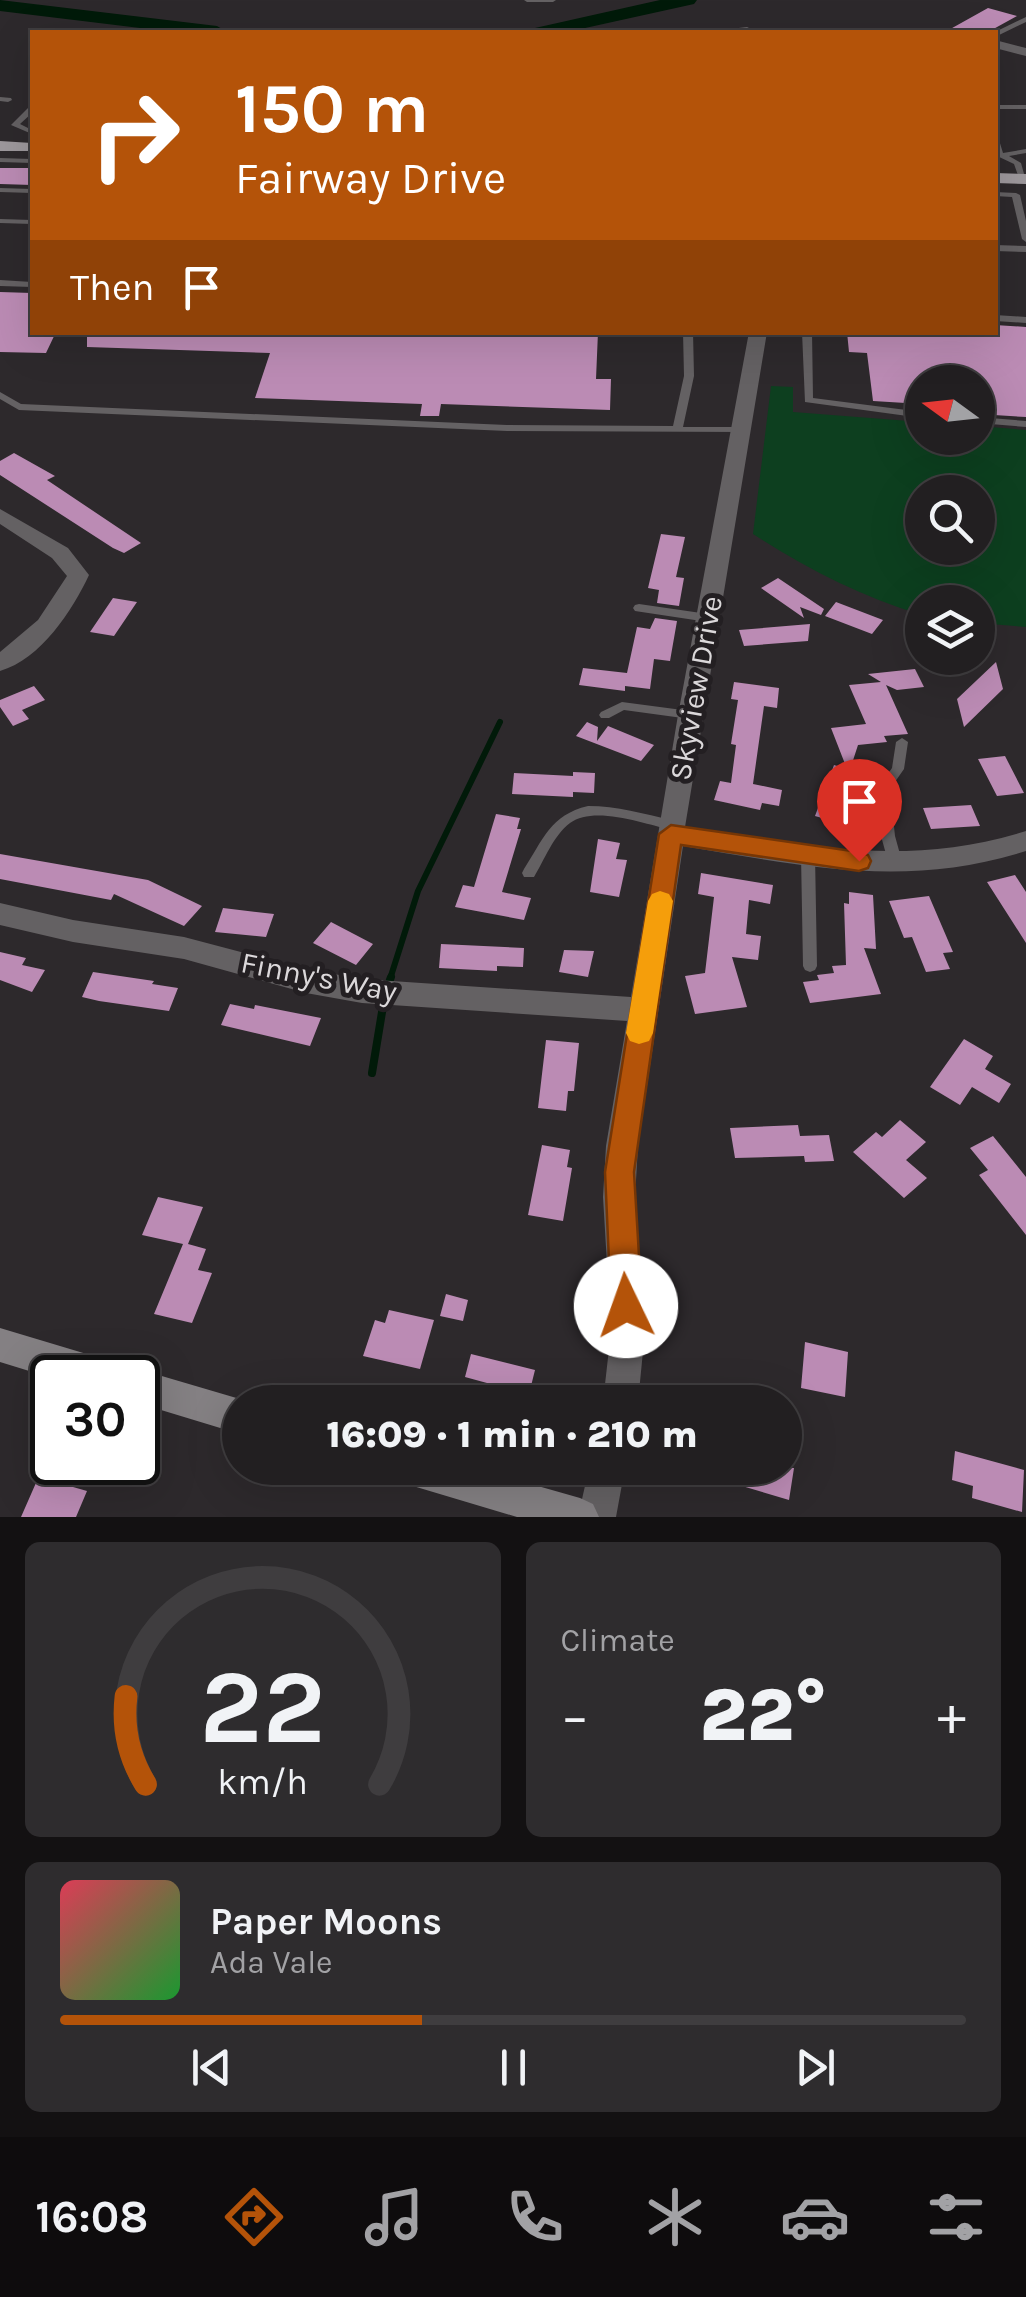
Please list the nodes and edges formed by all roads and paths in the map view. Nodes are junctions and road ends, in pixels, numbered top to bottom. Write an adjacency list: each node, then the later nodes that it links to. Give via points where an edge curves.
1 (527, 0): 2 (lane)
2 (553, 0)
3 (1026, 19): 4 (lane)
4 (998, 33)
5 (998, 45): 6 (street)
6 (1026, 52)
7 (998, 106): 8 (lane)
8 (1026, 107)
9 (30, 111): 10 (lane, via 15,125)
10 (30, 131)
11 (0, 146): 12 (main road)
12 (30, 147)
13 (1026, 151): 15 (lane)
14 (998, 154): 15 (lane)
15 (1006, 154): 19 (lane)
16 (0, 160): 17 (lane)
17 (30, 161)
18 (998, 163): 19 (lane)
19 (1022, 173)
20 (0, 190): 21 (lane)
21 (30, 191)
22 (998, 194): 25 (lane, via 1016,195)
23 (0, 221): 24 (lane)
24 (30, 222)
25 (1026, 239)
26 (998, 248): 27 (lane)
27 (1026, 249)
28 (0, 283): 29 (lane)
29 (30, 285)
30 (998, 318): 31 (lane)
31 (1026, 320)
32 (688, 335): 39 (lane)
33 (757, 335): 40 (street, Skyview Drive)
34 (807, 335): 36 (lane, via 808,400)
35 (0, 396): 39 (lane, via 20,407 507,428)
36 (905, 413)
37 (995, 421): 38 (lane)
38 (1026, 424)
39 (678, 428): 40 (lane)
40 (740, 430): 43 (street, Skyview Drive)
41 (0, 516): 44 (street, via 60,552 78,575 32,641)
42 (639, 608): 43 (lane)
43 (708, 618): 46 (street, Skyview Drive)
44 (0, 663)
45 (605, 715): 46 (lane, via 622,706)
46 (690, 716): 48 (street, Skyview Drive)
47 (902, 742): 51 (lane, via 898,769 884,788)
48 (672, 830): 50 (street); 52 (lane, via 602,812 574,814); 55 (street, Skyview Drive)
49 (1026, 841): 51 (street, via 972,858)
50 (808, 855): 51 (street); 54 (lane)
51 (896, 864)
52 (528, 872)
53 (0, 914): 55 (street, Finny's Way, via 184,948 362,991)
54 (810, 966)
55 (643, 1010): 58 (street, Skyview Drive, via 619,1172 628,1331)
56 (0, 1345): 57 (main road)
57 (33, 1355)
58 (622, 1385)
59 (160, 1392): 60 (main road)
60 (222, 1411)
61 (471, 1485): 63 (main road)
62 (604, 1485): 64 (street)
63 (580, 1517)
64 (596, 1517)

